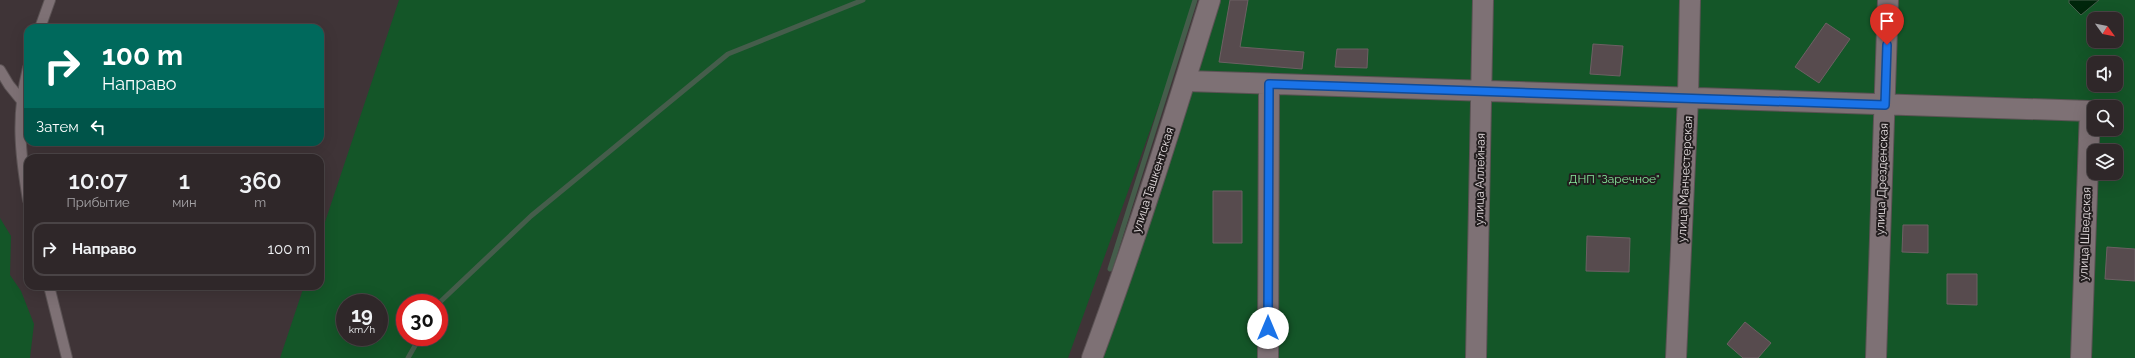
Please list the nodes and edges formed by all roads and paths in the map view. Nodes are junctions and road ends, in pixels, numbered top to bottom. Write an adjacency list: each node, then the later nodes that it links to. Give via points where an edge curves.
1 (50, 0): 6 (lane)
2 (1210, 0): 8 (street, улица Ташкентская)
3 (1484, 0): 11 (street, улица Аллейная)
4 (1690, 0): 12 (street, улица Манчестерская)
5 (1888, 0): 14 (street, улица Дрезденская)
6 (41, 24)
7 (0, 70): 13 (lane)
8 (1186, 81): 9 (street); 18 (street, улица Ташкентская, via 1119,285)
9 (1269, 84): 11 (street); 19 (street)
10 (24, 90): 13 (lane)
11 (1481, 92): 12 (street); 20 (street, улица Аллейная)
12 (1688, 98): 14 (street); 21 (street, улица Манчестерская)
13 (22, 101): 15 (lane, via 19,131)
14 (1885, 105): 22 (street, улица Дрезденская); 23 (street, улица Шведская, via 2090,111)
15 (24, 169)
16 (50, 290): 17 (lane)
17 (67, 358)
18 (1092, 358)
19 (1268, 358)
20 (1476, 358)
21 (1676, 358)
22 (1876, 358)
23 (2081, 358)

